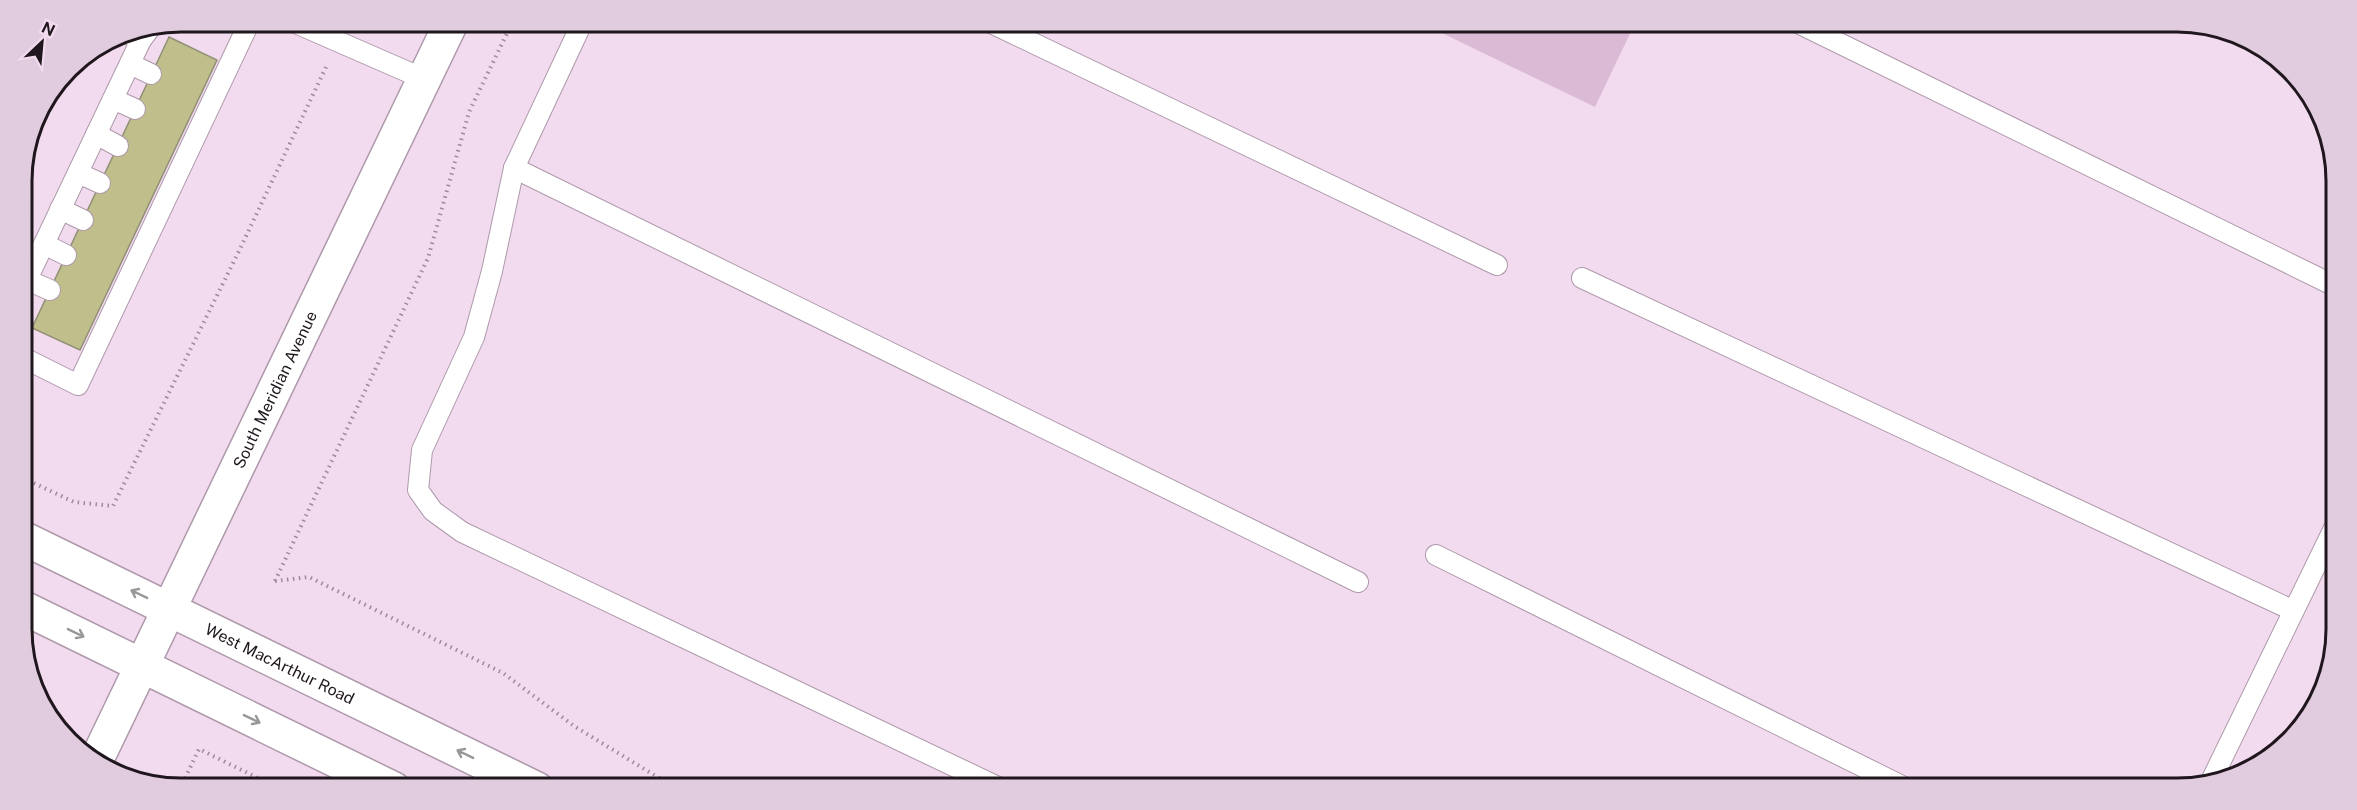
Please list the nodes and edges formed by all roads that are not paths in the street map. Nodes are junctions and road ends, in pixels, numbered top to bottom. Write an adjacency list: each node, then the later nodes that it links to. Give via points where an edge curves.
1 (244, 32): 28 (lane, via 206,98 103,316 78,385)
2 (317, 32): 10 (lane)
3 (447, 32): 10 (street, South Meridian Avenue)
4 (578, 32): 15 (lane)
5 (1010, 32): 22 (lane)
6 (1816, 32): 25 (lane)
7 (138, 38): 8 (lane)
8 (130, 64): 9 (lane); 11 (lane)
9 (151, 74)
10 (424, 79): 33 (street, South Meridian Avenue)
11 (113, 99): 12 (lane); 13 (lane)
12 (135, 109)
13 (96, 134): 14 (lane); 16 (lane)
14 (118, 146)
15 (514, 168): 32 (lane); 41 (lane, via 474,337 422,450 418,490 433,511 462,532)
16 (78, 173): 17 (lane); 18 (lane)
17 (100, 183)
18 (60, 209): 19 (lane); 20 (lane)
19 (83, 220)
20 (44, 244): 21 (lane); 23 (lane)
21 (66, 255)
22 (1497, 265)
23 (32, 269)
24 (1582, 278): 34 (lane)
25 (2326, 282)
26 (32, 287): 27 (lane)
27 (50, 290)
28 (32, 362)
29 (32, 542): 33 (street, West MacArthur Road, one-way to 29)
30 (2326, 544): 34 (lane)
31 (1436, 555): 42 (lane)
32 (1358, 582)
33 (169, 609): 36 (street, South Meridian Avenue); 40 (street, West MacArthur Road, one-way to 33)
34 (2292, 610): 38 (lane)
35 (32, 612): 36 (street, one-way to 36)
36 (142, 665): 37 (street, South Meridian Avenue); 39 (street, one-way to 39)
37 (99, 754)
38 (2215, 773)
39 (372, 778)
40 (515, 778)
41 (979, 778)
42 (1886, 778)

